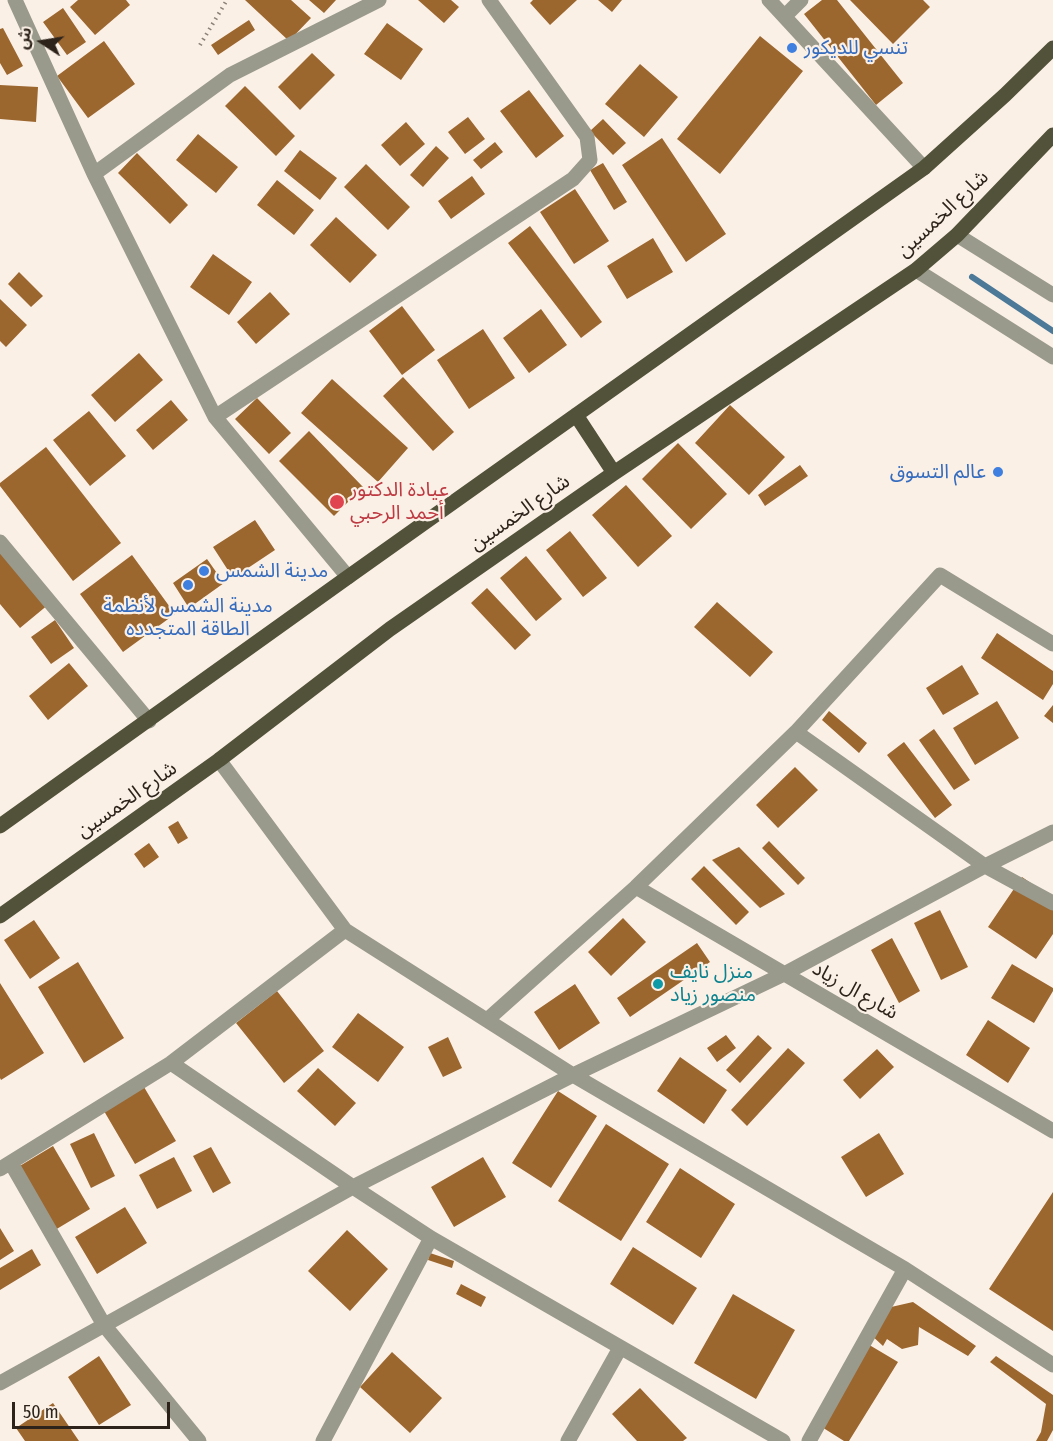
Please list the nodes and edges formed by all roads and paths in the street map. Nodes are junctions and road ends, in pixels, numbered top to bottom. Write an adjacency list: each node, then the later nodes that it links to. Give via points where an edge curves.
1 (227, 0): 8 (path)
2 (379, 0): 12 (street, via 230,75)
3 (489, 0): 18 (street, via 587,137 590,160 573,179)
4 (769, 0): 7 (street)
5 (801, 0): 7 (street)
6 (17, 1): 12 (street)
7 (785, 16): 11 (street)
8 (200, 45)
9 (1053, 48): 11 (main road)
10 (1053, 135): 13 (main road, شارع الخمسين)
11 (924, 168): 17 (main road)
12 (94, 174): 18 (street)
13 (957, 235): 14 (main road, شارع الخمسين); 15 (street)
14 (916, 270): 16 (street); 19 (main road, شارع الخمسين)
15 (1053, 295)
16 (1053, 357)
17 (576, 415): 19 (main road); 21 (main road)
18 (216, 417): 21 (street)
19 (614, 473): 25 (main road, شارع الخمسين, via 390,629)
20 (0, 542): 23 (street)
21 (348, 577): 23 (main road)
22 (1053, 644): 24 (street, via 940,575)
23 (149, 721): 26 (main road)
24 (796, 732): 28 (street); 29 (street)
25 (219, 760): 31 (main road, شارع الخمسين); 32 (street)
26 (0, 826)
27 (1053, 832): 28 (street)
28 (985, 866): 30 (street); 33 (street)
29 (636, 887): 33 (street, شارع ال زياد); 34 (street)
30 (1053, 903)
31 (0, 916)
32 (345, 930): 34 (street); 35 (street)
33 (784, 974): 36 (street); 37 (street, شارع ال زياد)
34 (487, 1020): 36 (street)
35 (171, 1063): 38 (street); 39 (street)
36 (573, 1075): 39 (street); 41 (street)
37 (1052, 1127)
38 (5, 1166): 42 (street)
39 (353, 1187): 40 (street); 42 (street)
40 (431, 1238): 43 (street); 47 (street)
41 (905, 1269): 44 (street); 50 (street)
42 (104, 1325): 45 (street); 46 (street)
43 (620, 1348): 48 (street); 49 (street)
44 (1053, 1365)
45 (0, 1383)
46 (199, 1441)
47 (322, 1441)
48 (568, 1441)
49 (783, 1441)
50 (809, 1441)

